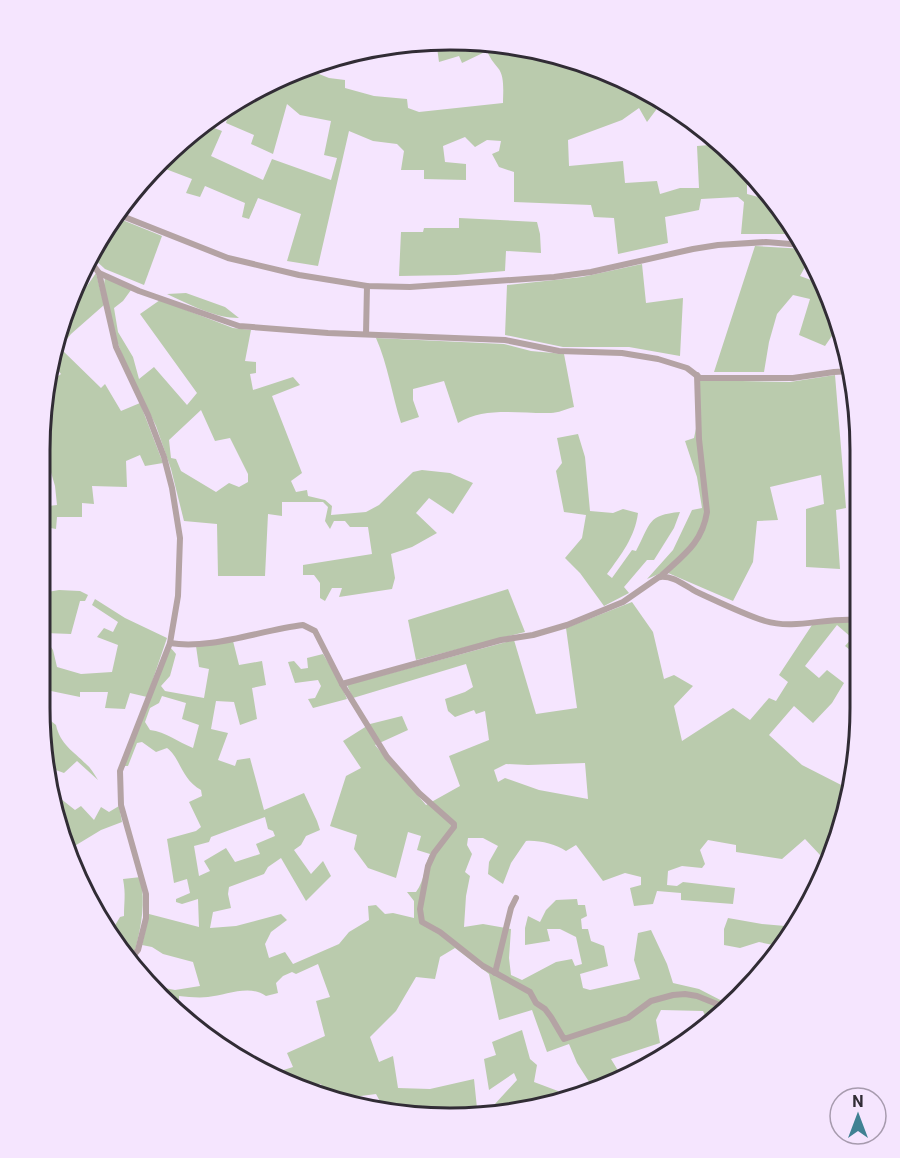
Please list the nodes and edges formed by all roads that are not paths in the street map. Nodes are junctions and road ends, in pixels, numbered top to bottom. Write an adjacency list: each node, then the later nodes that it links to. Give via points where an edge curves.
1 (125, 216): 5 (street, via 228,258)
2 (793, 244): 5 (street, via 718,245 554,277 410,287)
3 (94, 267): 4 (street)
4 (99, 273): 6 (street, via 239,326); 11 (street, via 116,347 159,444 172,488 180,549)
5 (368, 286): 6 (street)
6 (366, 334): 8 (street, via 505,340 559,351 622,353 658,359)
7 (843, 372): 8 (street, via 794,378)
8 (697, 375): 9 (street, via 707,512 692,548)
9 (659, 577): 10 (street, via 668,577 766,621); 12 (street, via 623,602 567,625)
10 (850, 620)
11 (170, 643): 12 (street, via 218,641 303,625 315,631); 14 (street, via 120,771 121,805 146,894 146,918)
12 (342, 684): 15 (street, via 402,776 454,824 428,866 420,909 422,922)
13 (516, 898): 15 (street)
14 (134, 955)
15 (495, 972): 16 (street, via 530,992 564,1039 628,1018 651,1001 673,995 697,996)
16 (718, 1005)

